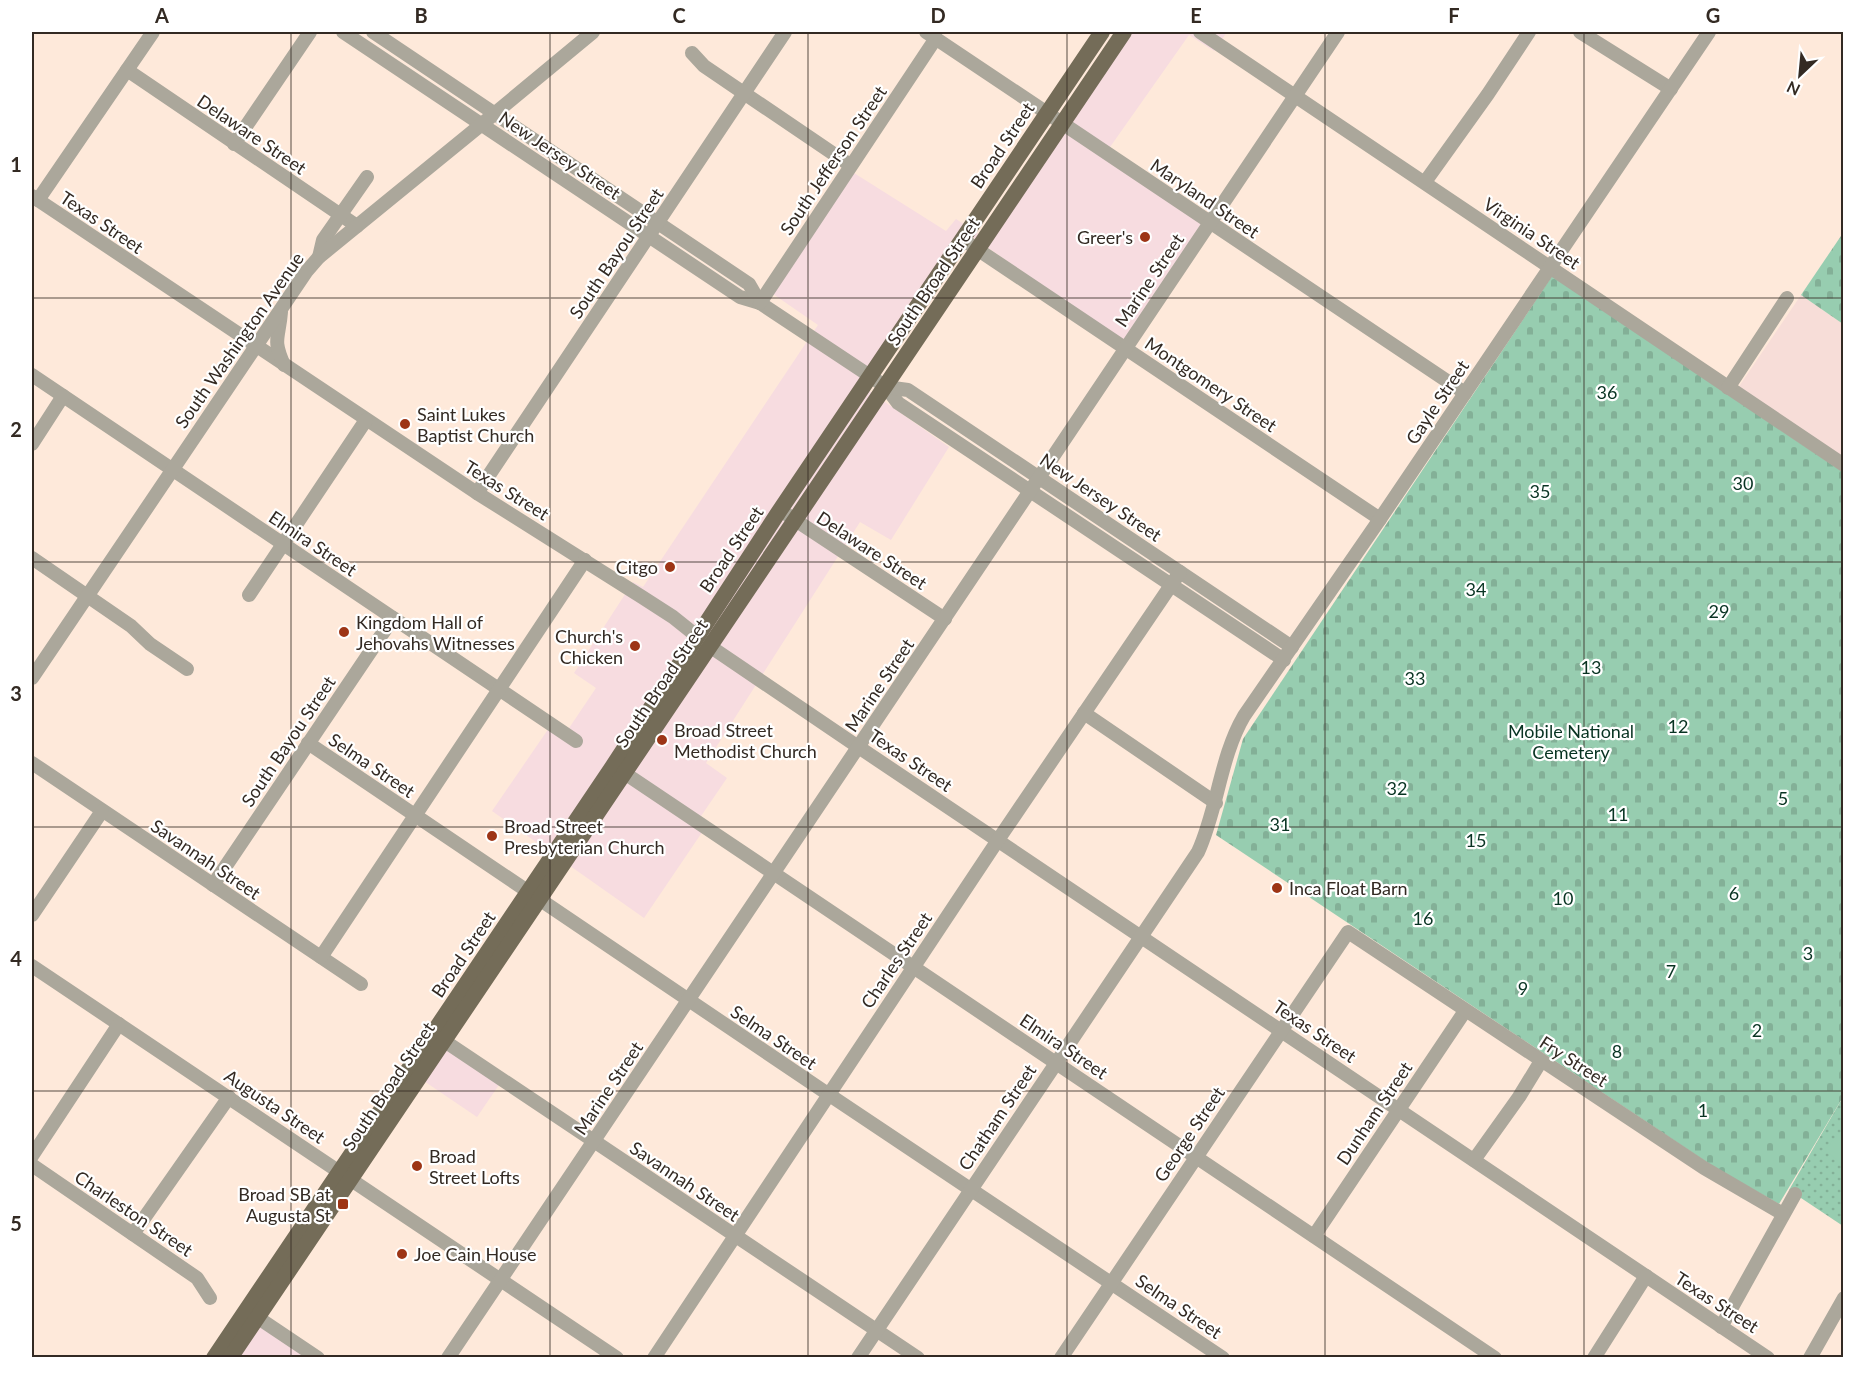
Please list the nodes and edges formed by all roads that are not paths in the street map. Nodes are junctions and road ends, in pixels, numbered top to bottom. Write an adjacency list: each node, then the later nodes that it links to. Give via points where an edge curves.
1 (153, 32): 16 (street)
2 (310, 32): 26 (street)
3 (343, 32): 18 (street, New Jersey Street)
4 (373, 32): 17 (street, New Jersey Street)
5 (593, 32): 23 (street, South Washington Avenue)
6 (785, 32): 20 (street, South Bayou Street)
7 (1101, 32): 22 (main road, Broad Street)
8 (1124, 32): 24 (main road, South Broad Street)
9 (1200, 32): 21 (street, Virginia Street)
10 (1338, 32): 21 (street, Marine Street)
11 (1529, 32): 31 (street)
12 (1580, 32): 19 (street)
13 (1709, 32): 19 (street, Gayle Street)
14 (931, 35): 22 (street, Maryland Street); 29 (street, South Jefferson Street)
15 (692, 53): 20 (street)
16 (127, 70): 26 (street, Delaware Street); 32 (street)
17 (433, 72): 18 (street); 23 (street, New Jersey Street)
18 (424, 85): 25 (street, New Jersey Street)
19 (1671, 89): 41 (street, Gayle Street)
20 (744, 93): 29 (street); 34 (street, South Bayou Street)
21 (1294, 96): 31 (street, Virginia Street); 35 (street, Marine Street)
22 (1047, 112): 24 (street, Maryland Street); 38 (main road, Broad Street)
23 (495, 114): 25 (street, South Washington Avenue); 27 (street, New Jersey Street)
24 (1063, 123): 35 (street, Maryland Street); 39 (main road, South Broad Street)
25 (482, 124): 28 (street, New Jersey Street); 36 (street, South Washington Avenue)
26 (234, 144): 33 (street, Delaware Street)
27 (542, 146): 28 (street); 34 (street, New Jersey Street)
28 (534, 158): 37 (street, New Jersey Street)
29 (850, 165): 43 (street, South Jefferson Street)
30 (367, 177): 33 (street)
31 (1425, 182): 41 (street, Virginia Street)
32 (34, 198): 45 (street, Texas Street)
33 (341, 215): 36 (street, Delaware Street); 40 (street, via 323,240)
34 (658, 223): 37 (street, South Bayou Street); 43 (street, New Jersey Street, via 749,284)
35 (1209, 223): 46 (street, Marine Street); 52 (street, Maryland Street)
36 (357, 226): 40 (street, South Washington Avenue)
37 (649, 236): 43 (street, New Jersey Street, via 740,297); 62 (street, South Bayou Street)
38 (962, 239): 39 (street, Montgomery Street); 49 (main road, Broad Street)
39 (977, 250): 46 (street, Montgomery Street); 50 (main road, South Broad Street)
40 (319, 257): 44 (street, South Washington Avenue)
41 (1551, 267): 51 (street, Virginia Street); 52 (street, Gayle Street)
42 (1787, 298): 51 (street)
43 (760, 303): 49 (street, New Jersey Street)
44 (282, 307): 45 (street, South Washington Avenue); 47 (street, via 276,348)
45 (255, 346): 47 (street, Texas Street); 59 (street, South Washington Avenue)
46 (1125, 348): 60 (street, Marine Street); 64 (street, Montgomery Street)
47 (284, 365): 54 (street, Texas Street)
48 (32, 375): 53 (street, Elmira Street)
49 (870, 376): 50 (street, New Jersey Street); 56 (main road, Broad Street)
50 (886, 387): 57 (main road, South Broad Street); 60 (street, New Jersey Street, via 908,390); 61 (street, New Jersey Street, via 898,403)
51 (1728, 388): 58 (street, Virginia Street)
52 (1465, 393): 64 (street, Gayle Street)
53 (63, 396): 55 (street); 59 (street, Elmira Street)
54 (366, 420): 62 (street, Texas Street); 66 (street)
55 (32, 444)
56 (817, 455): 57 (street); 63 (main road, Broad Street)
57 (832, 465): 65 (main road, South Broad Street)
58 (1844, 465)
59 (171, 469): 66 (street, Elmira Street); 72 (street, South Washington Avenue)
60 (1038, 477): 61 (street, Marine Street); 69 (street, New Jersey Street)
61 (1028, 491): 70 (street, New Jersey Street); 74 (street, Marine Street)
62 (477, 493): 68 (street, Texas Street)
63 (780, 510): 65 (street, Delaware Street); 75 (main road, Broad Street, via 711,615)
64 (1380, 519): 76 (street, Gayle Street)
65 (795, 520): 74 (street, Delaware Street); 75 (main road, South Broad Street)
66 (282, 544): 71 (street); 73 (street, Elmira Street)
67 (32, 558): 72 (street)
68 (585, 560): 75 (street, Texas Street); 80 (street)
69 (1180, 572): 70 (street, Charles Street); 76 (street, New Jersey Street)
70 (1172, 585): 77 (street, New Jersey Street); 81 (street, Charles Street)
71 (249, 595)
72 (87, 596): 78 (street); 79 (street, South Washington Avenue)
73 (393, 618): 80 (street, Elmira Street); 83 (street, South Bayou Street)
74 (945, 619): 84 (street, Marine Street)
75 (703, 642): 84 (street, Texas Street); 86 (main road, Broad Street)
76 (1293, 647): 77 (street, Gayle Street)
77 (1284, 660): 87 (street, Gayle Street, via 1234,733)
78 (187, 669)
79 (32, 678)
80 (498, 689): 82 (street, Elmira Street); 89 (street)
81 (1084, 713): 87 (street); 90 (street, Charles Street)
82 (576, 741)
83 (308, 743): 89 (street, Selma Street); 92 (street, South Bayou Street)
84 (858, 747): 90 (street, Texas Street); 91 (street, Marine Street)
85 (32, 763): 88 (street, Savannah Street)
86 (618, 769): 91 (street, Elmira Street); 93 (main road, Broad Street)
87 (1216, 803): 96 (street, Chatham Street, via 1198,852)
88 (102, 811): 92 (street, Savannah Street); 94 (street)
89 (413, 815): 93 (street, Selma Street); 97 (street)
90 (998, 840): 96 (street, Texas Street); 99 (street, Charles Street)
91 (773, 874): 99 (street, Elmira Street); 101 (street, Marine Street)
92 (213, 885): 97 (street, Savannah Street)
93 (532, 896): 101 (street, Selma Street); 105 (main road, Broad Street)
94 (32, 915)
95 (1348, 932): 102 (street, Fry Street); 104 (street, George Street)
96 (1141, 936): 104 (street, Texas Street); 107 (street, Chatham Street)
97 (321, 957): 100 (street, Savannah Street)
98 (32, 966): 103 (street, Augusta Street)
99 (913, 967): 107 (street, Elmira Street); 108 (street, Charles Street)
100 (361, 984)
101 (688, 1000): 108 (street, Selma Street); 111 (street, Marine Street)
102 (1465, 1011): 106 (street, Fry Street); 110 (street, Dunham Street)
103 (119, 1024): 109 (street, Augusta Street); 112 (street)
104 (1281, 1030): 110 (street, Texas Street); 113 (street, George Street)
105 (438, 1036): 111 (street, Savannah Street); 116 (main road, Broad Street)
106 (1541, 1061): 114 (street); 119 (street, Fry Street, via 1704,1168)
107 (1056, 1062): 113 (street, Elmira Street); 117 (street, Chatham Street)
108 (828, 1094): 117 (street, Selma Street); 121 (street, Charles Street)
109 (229, 1097): 116 (street, Augusta Street); 120 (street)
110 (1398, 1109): 114 (street, Texas Street); 122 (street, Dunham Street)
111 (594, 1140): 121 (street, Savannah Street); 124 (street, Marine Street)
112 (32, 1156)
113 (1195, 1157): 122 (street, Elmira Street); 125 (street, George Street)
114 (1474, 1160): 123 (street, Texas Street)
115 (32, 1166): 120 (street, Charleston Street)
116 (344, 1174): 124 (street, Augusta Street); 128 (main road, Broad Street)
117 (970, 1189): 125 (street, Selma Street); 130 (street, Chatham Street)
118 (1795, 1194): 119 (street)
119 (1783, 1214): 129 (street)
120 (133, 1234): 126 (street, Charleston Street, via 197,1278)
121 (734, 1236): 130 (street, Savannah Street); 136 (street, Charles Street)
122 (1314, 1236): 141 (street, Elmira Street)
123 (1646, 1276): 129 (street, Texas Street); 142 (street)
124 (500, 1279): 134 (street, Marine Street); 135 (street, Augusta Street)
125 (1111, 1283): 139 (street, George Street); 140 (street, Selma Street)
126 (210, 1298)
127 (1844, 1298): 144 (street)
128 (251, 1313): 131 (main road, Broad Street); 132 (main road); 133 (street)
129 (1721, 1327): 143 (street, Texas Street)
130 (876, 1330): 137 (street, Chatham Street); 138 (street, Savannah Street)
131 (214, 1358)
132 (230, 1358)
133 (318, 1358)
134 (448, 1358)
135 (617, 1358)
136 (654, 1358)
137 (858, 1358)
138 (918, 1358)
139 (1061, 1358)
140 (1223, 1358)
141 (1495, 1358)
142 (1594, 1358)
143 (1768, 1358)
144 (1810, 1358)

